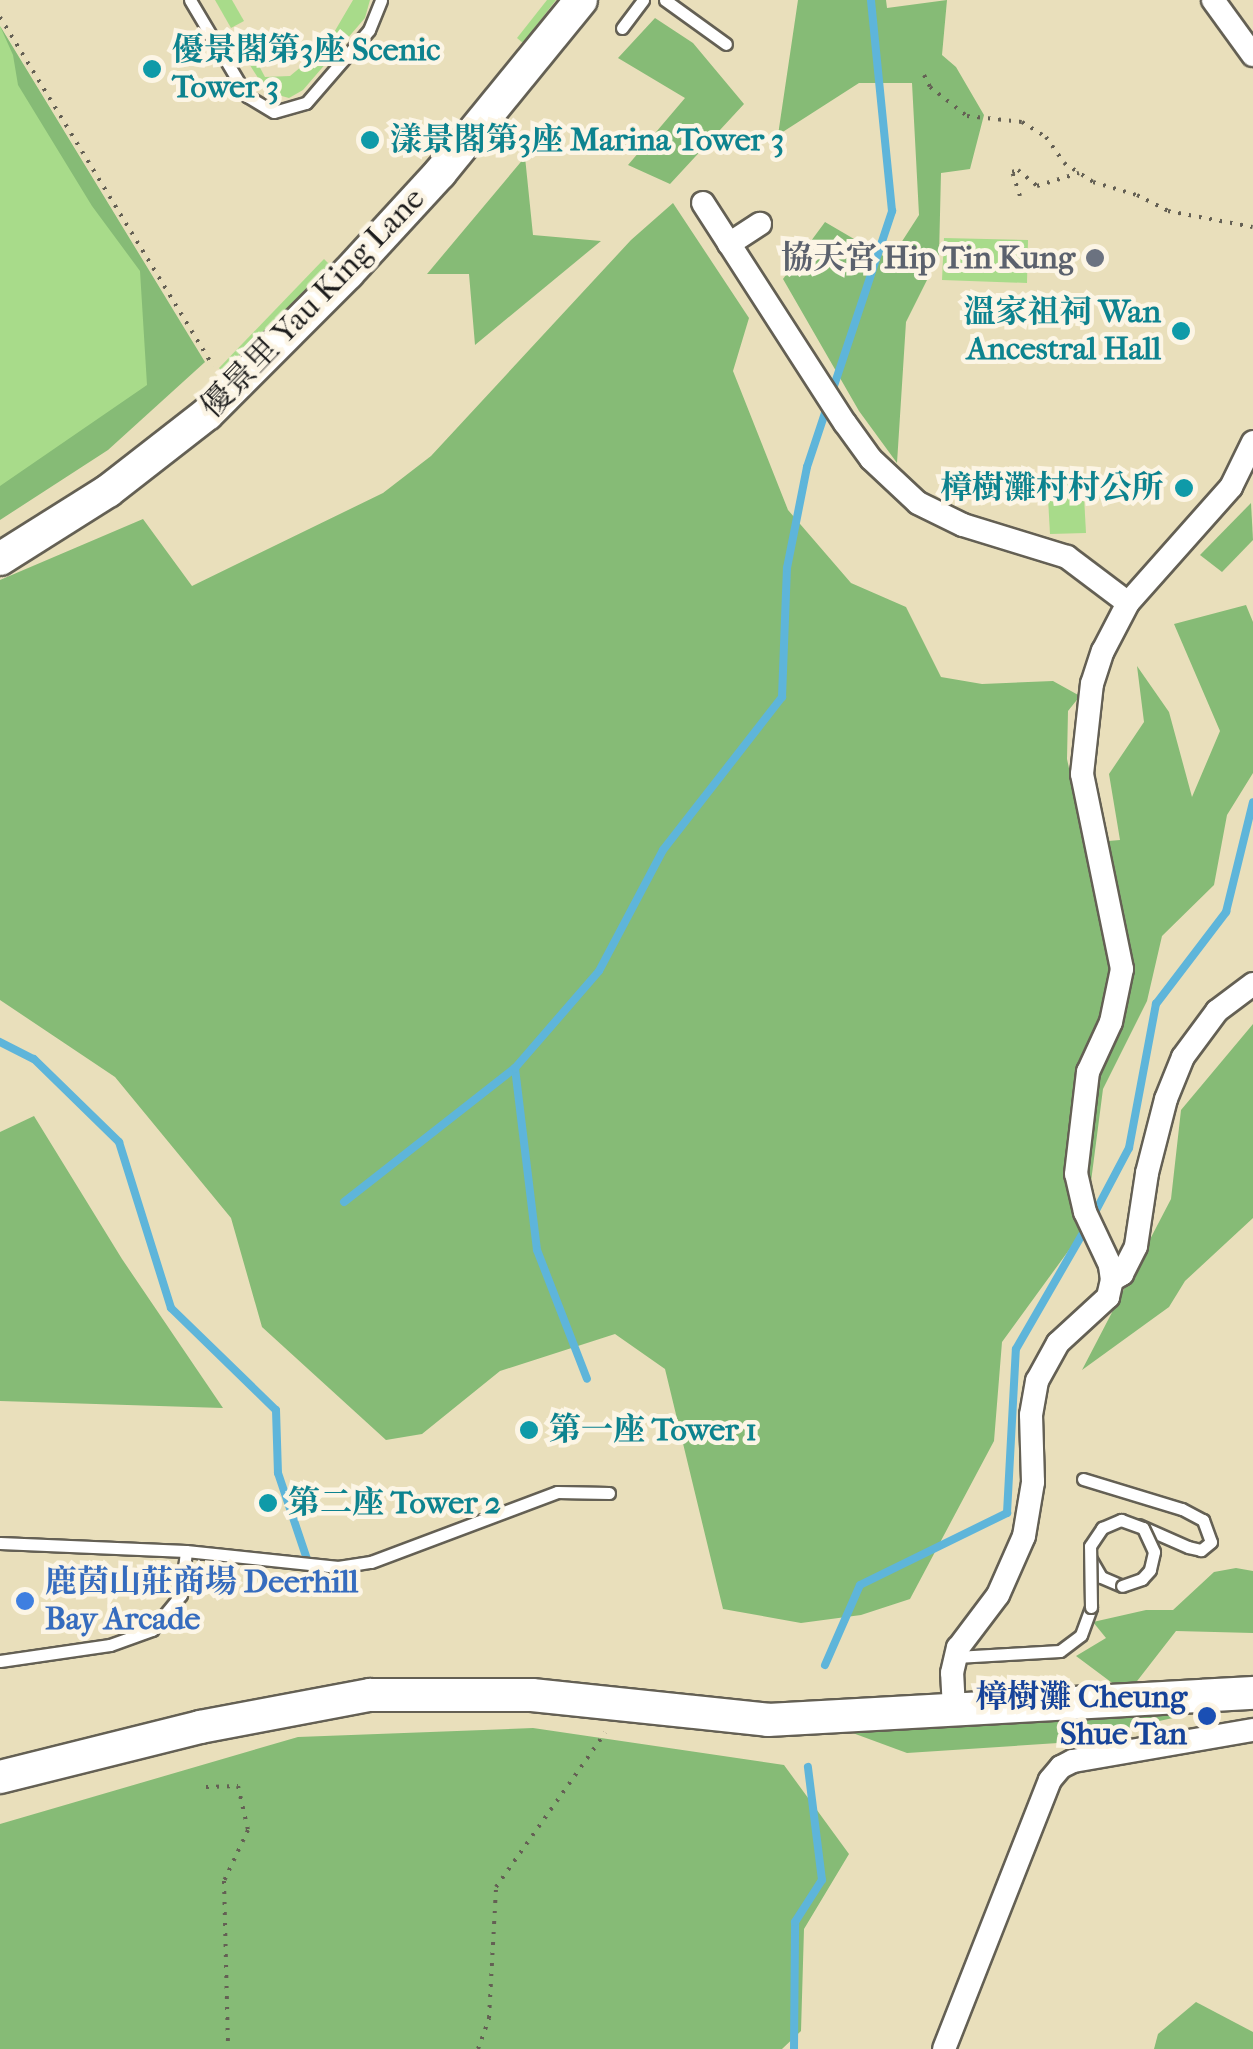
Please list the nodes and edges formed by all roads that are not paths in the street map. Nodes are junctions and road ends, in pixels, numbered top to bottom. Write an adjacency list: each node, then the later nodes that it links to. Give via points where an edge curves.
1 (190, 0): 2 (lane, via 247,96 274,112 306,103 369,30)
2 (381, 0)
3 (581, 0): 14 (main road, 優景里 Yau King Lane, via 440,172 207,414 108,491)
4 (643, 0): 7 (lane)
5 (665, 0): 8 (lane)
6 (1213, 0): 9 (street)
7 (622, 28)
8 (726, 44)
9 (1253, 56)
10 (702, 204): 12 (street)
11 (760, 224): 12 (street)
12 (729, 244): 15 (street, via 844,423 918,503 1067,557)
13 (1253, 442): 15 (street, via 1231,487)
14 (0, 558)
15 (1128, 603): 17 (street, via 1092,684 1083,742 1084,788 1122,969 1085,1088 1076,1164 1085,1212)
16 (1253, 984): 17 (street, via 1218,1011 1183,1057 1147,1172 1136,1246)
17 (1112, 1280): 22 (street, via 1108,1297 1058,1343 1041,1372 1032,1404 1033,1482 1021,1548)
18 (1084, 1479): 22 (lane, bridge, via 1182,1509 1203,1520 1211,1542 1200,1550 1130,1521 1123,1520 1117,1520 1109,1522 1098,1531 1095,1534 1091,1543 1090,1550 1089,1558 1092,1566 1096,1572 1106,1581 1137,1582 1154,1558 1150,1537 1136,1524 1115,1521 1107,1524 1102,1528 1096,1533 1094,1537 1090,1546 1090,1552 1090,1560 1090,1567 1092,1606 1081,1635 1060,1651)
19 (609, 1493): 21 (lane, via 557,1492 388,1556 338,1568)
20 (0, 1543): 21 (lane)
21 (186, 1551): 23 (lane, via 181,1596 152,1630 110,1645)
22 (956, 1657): 25 (street)
23 (0, 1660)
24 (1253, 1693): 25 (main road)
25 (954, 1708): 27 (main road, via 768,1720 532,1695 370,1695 218,1723)
26 (1253, 1730): 28 (street, via 1072,1761 1050,1780)
27 (0, 1777)
28 (944, 2049)

